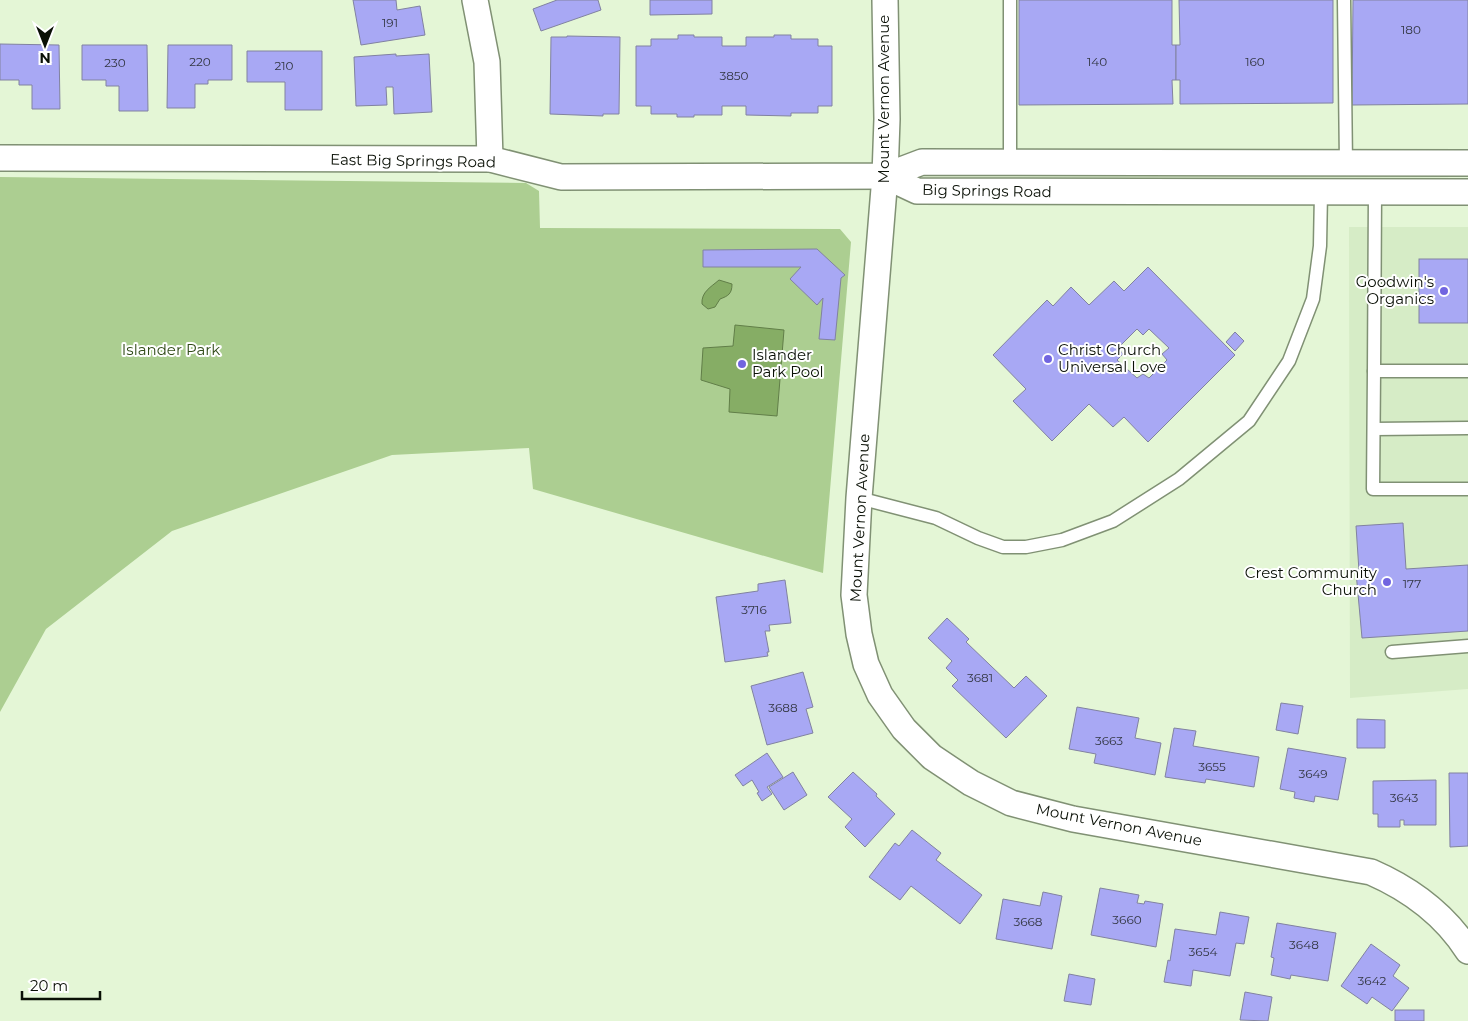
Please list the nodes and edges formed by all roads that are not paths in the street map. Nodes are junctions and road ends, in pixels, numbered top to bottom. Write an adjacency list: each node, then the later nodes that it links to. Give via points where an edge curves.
1 (475, 0): 6 (street, via 487,62)
2 (884, 0): 10 (street, Mount Vernon Avenue)
3 (1010, 0): 7 (lane)
4 (1344, 0): 8 (lane)
5 (0, 158): 6 (street, East Big Springs Road)
6 (490, 159): 10 (street, East Big Springs Road, via 561,177)
7 (1010, 163): 8 (street, Big Springs Road); 10 (street, Big Springs Road, via 922,162)
8 (1346, 164): 9 (street, Big Springs Road)
9 (1468, 164)
10 (885, 176): 11 (street, Big Springs Road, via 917,191); 19 (street, Mount Vernon Avenue)
11 (1322, 192): 12 (street, Big Springs Road); 19 (lane, via 1320,246 1313,298 1290,361 1249,422 1179,479 1113,521 1062,540 1026,547 1003,547 936,518)
12 (1375, 192): 13 (street, Big Springs Road); 14 (lane)
13 (1468, 192)
14 (1374, 371): 15 (lane); 17 (lane)
15 (1468, 371)
16 (1468, 428): 17 (lane)
17 (1374, 429): 18 (lane, via 1373,489)
18 (1468, 489)
19 (859, 498): 22 (street, Mount Vernon Avenue, via 854,595 866,664 880,695 904,729 932,757 1011,803 1073,819 1371,872 1426,903)
20 (1468, 646): 21 (lane)
21 (1392, 652)
22 (1466, 943)

